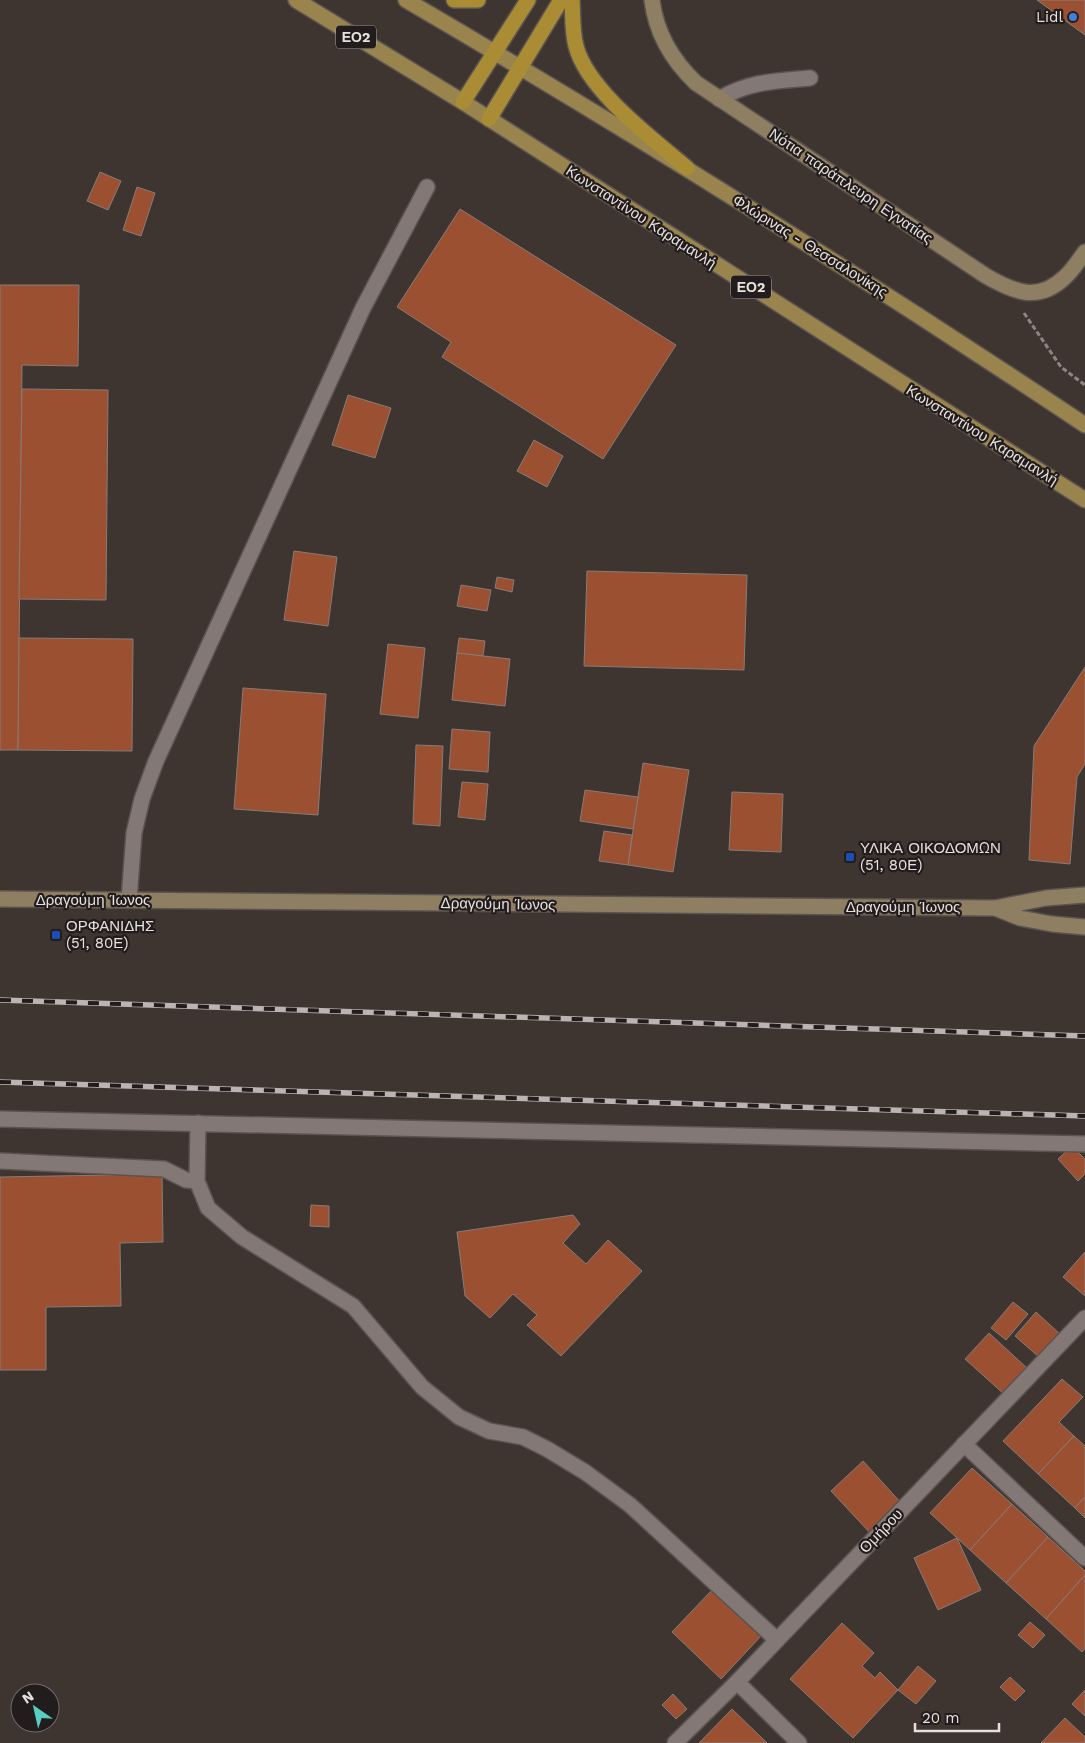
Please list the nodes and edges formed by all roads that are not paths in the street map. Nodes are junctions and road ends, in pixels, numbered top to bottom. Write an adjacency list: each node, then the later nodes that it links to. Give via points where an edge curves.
1 (296, 0): 13 (main road, Κωνσταντίνου Καραμανλή / ΕΟ2)
2 (406, 0): 9 (main road)
3 (454, 0): 4 (highway)
4 (478, 0)
5 (528, 0): 9 (highway)
6 (561, 0): 10 (highway)
7 (572, 0): 15 (highway, via 576,47 602,91 630,120)
8 (652, 0): 12 (main road, Νότια παράπλευρη Εγνατίας, via 655,20 670,53 696,83)
9 (495, 52): 10 (main road); 13 (highway)
10 (521, 68): 14 (highway); 15 (main road)
11 (810, 78): 12 (street, via 769,81 743,87)
12 (719, 99): 17 (main road, Νότια παράπλευρη Εγνατίας, via 1006,288 1024,294 1046,290 1065,277)
13 (463, 102): 14 (main road, Κωνσταντίνου Καραμανλή / ΕΟ2)
14 (489, 119): 19 (main road, Κωνσταντίνου Καραμανλή / ΕΟ2)
15 (687, 168): 18 (main road, Φλώρινας - Θεσσαλονίκης)
16 (427, 187): 22 (street, via 363,308 156,761 134,833)
17 (1085, 252)
18 (1085, 425)
19 (1085, 500)
20 (1085, 894): 23 (main road, Δραγούμη Ίωνος)
21 (0, 899): 22 (main road, Δραγούμη Ίωνος)
22 (129, 900): 23 (main road, Δραγούμη Ίωνος)
23 (995, 908): 24 (main road, Δραγούμη Ίωνος, via 1020,918)
24 (1085, 927)
25 (0, 1119): 26 (street)
26 (198, 1123): 27 (street); 29 (street)
27 (1085, 1144)
28 (0, 1161): 29 (street, via 164,1169)
29 (197, 1182): 33 (street, via 208,1208 242,1237 353,1306 422,1387 459,1417 489,1431 523,1436 585,1472 630,1505)
30 (1085, 1318): 31 (street, Ομήρου)
31 (964, 1444): 32 (street); 33 (street, Ομήρου)
32 (1085, 1558)
33 (777, 1640): 34 (street, Ομήρου)
34 (737, 1682): 35 (street, Ομήρου); 36 (street)
35 (675, 1743)
36 (799, 1743)

